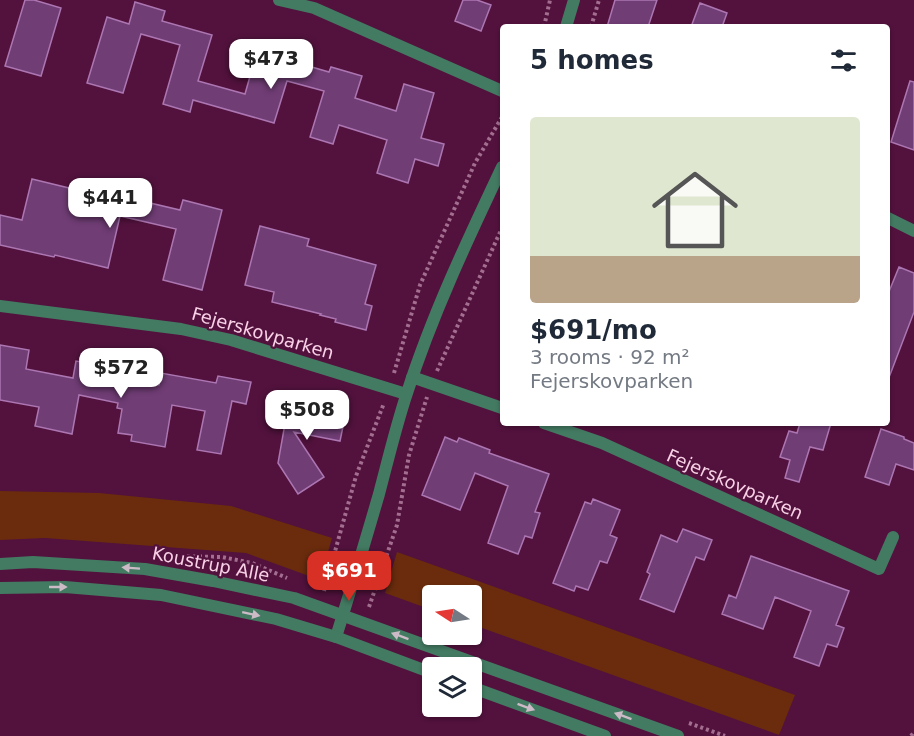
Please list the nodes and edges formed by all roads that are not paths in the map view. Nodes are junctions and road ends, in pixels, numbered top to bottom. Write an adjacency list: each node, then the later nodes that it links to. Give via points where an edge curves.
1 (279, 0): 4 (street, via 314,8)
2 (574, 0): 3 (street)
3 (567, 24)
4 (500, 90)
5 (500, 171): 9 (street, via 446,289)
6 (890, 219): 7 (street)
7 (914, 231)
8 (0, 306): 10 (street, Fejerskovparken, via 206,333)
9 (412, 377): 10 (street); 11 (street)
10 (406, 394): 16 (street)
11 (500, 407)
12 (553, 426): 13 (street, Fejerskovparken, via 602,443 879,569)
13 (893, 537)
14 (0, 564): 16 (street, Koustrup Alle, one-way to 14, via 294,598 145,569 33,562)
15 (0, 588): 17 (street, one-way to 17, via 65,587 161,595 276,619)
16 (343, 616): 17 (street); 21 (street, Koustrup Alle, one-way to 16)
17 (336, 637): 18 (street)
18 (422, 668)
19 (482, 691): 20 (street, one-way to 20)
20 (605, 736)
21 (678, 736)

